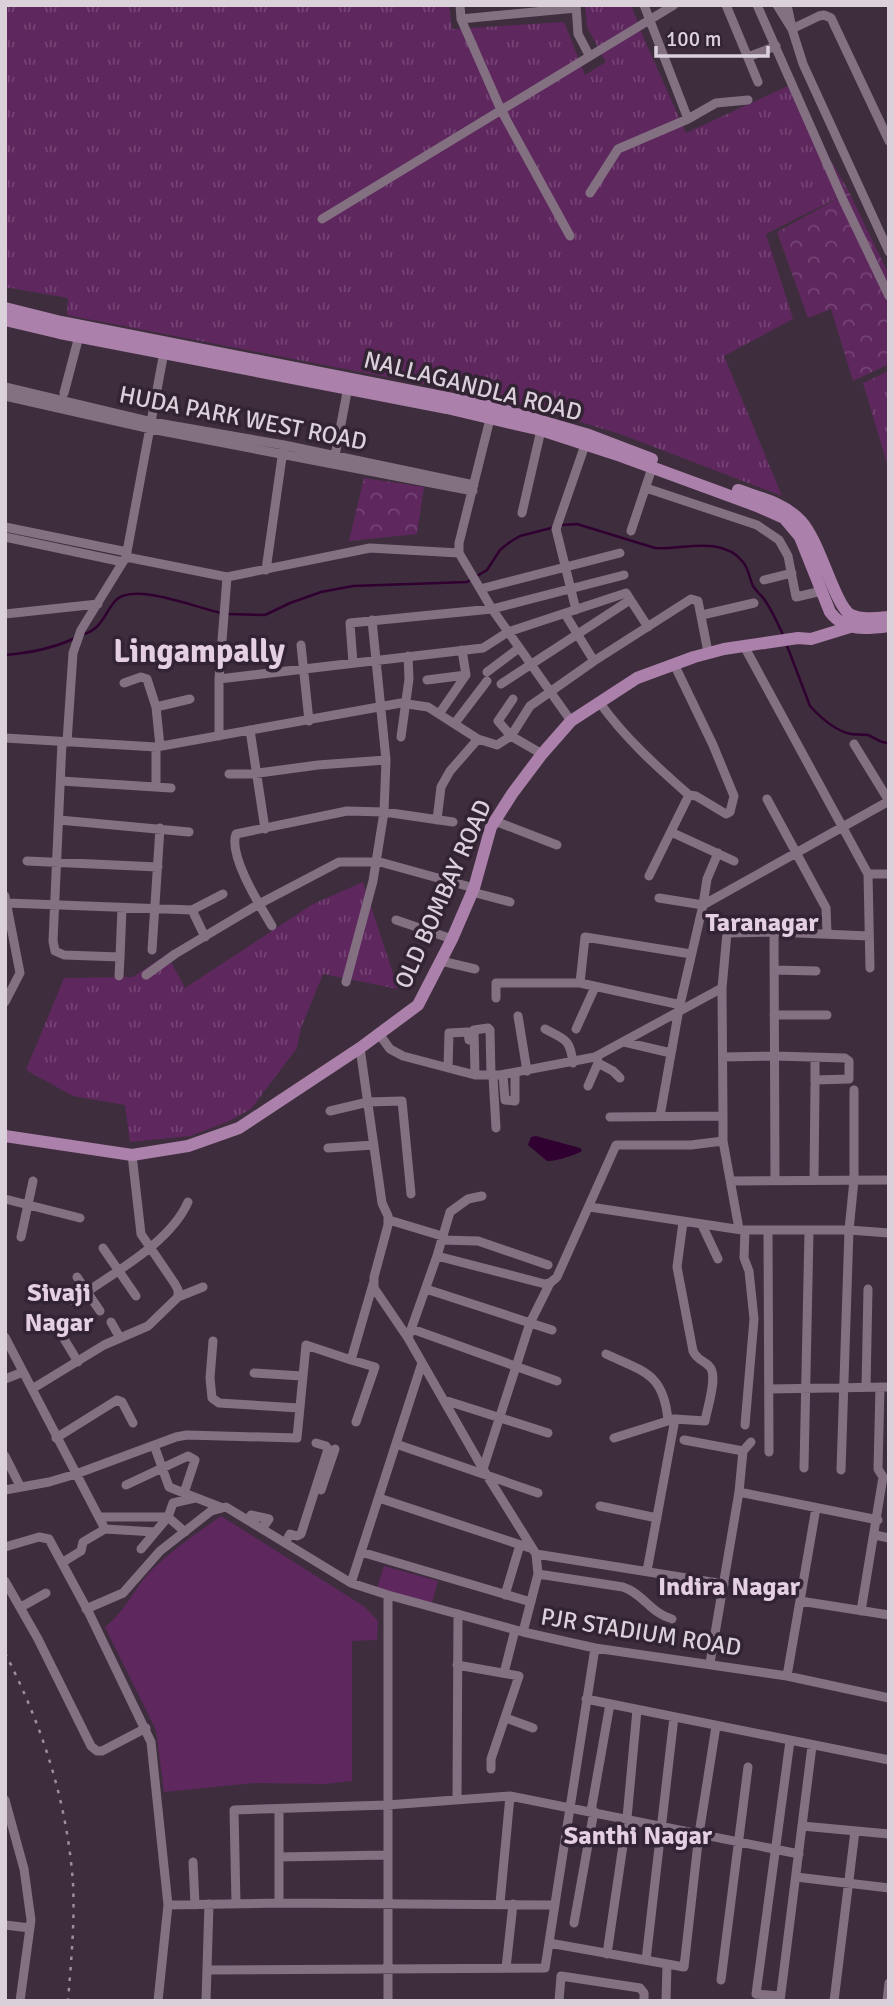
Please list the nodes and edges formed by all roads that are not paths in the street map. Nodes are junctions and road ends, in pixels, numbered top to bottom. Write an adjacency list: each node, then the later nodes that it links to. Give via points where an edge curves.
1 (460, 5): 9 (street)
2 (643, 5): 10 (street)
3 (674, 5): 10 (street)
4 (726, 5): 14 (street)
5 (757, 5): 12 (street)
6 (777, 5): 11 (street)
7 (788, 6): 11 (street)
8 (576, 7): 9 (street); 13 (street, via 578,34)
9 (461, 19): 17 (street)
10 (650, 19): 13 (street); 18 (street)
11 (792, 29): 19 (street, via 819,16 831,18); 22 (street, via 803,64)
12 (776, 46): 14 (street); 25 (street)
13 (589, 55): 17 (street)
14 (748, 57): 15 (street)
15 (758, 82)
16 (748, 100): 18 (street, via 716,103)
17 (501, 110): 21 (street); 23 (street)
18 (688, 119): 20 (street, via 618,149)
19 (889, 141)
20 (590, 193)
21 (322, 219)
22 (885, 232): 24 (street)
23 (570, 236)
24 (889, 252)
25 (889, 296)
26 (5, 308): 34 (main road, NALLAGANDLA ROAD)
27 (5, 320): 28 (main road, NALLAGANDLA ROAD)
28 (79, 336): 29 (main road, NALLAGANDLA ROAD); 32 (street)
29 (164, 352): 31 (main road, NALLAGANDLA ROAD); 35 (street)
30 (5, 387): 35 (street, HUDA PARK WEST ROAD)
31 (348, 387): 34 (main road, NALLAGANDLA ROAD); 39 (street)
32 (64, 393)
33 (5, 396): 35 (street, HUDA PARK WEST ROAD)
34 (492, 412): 36 (main road, NALLAGANDLA ROAD); 41 (street); 43 (main road, NALLAGANDLA ROAD, via 589,435)
35 (152, 425): 38 (street, HUDA PARK WEST ROAD); 50 (street)
36 (541, 430): 37 (main road, NALLAGANDLA ROAD); 44 (street)
37 (586, 444): 40 (main road, NALLAGANDLA ROAD); 51 (street, via 556,533)
38 (283, 450): 39 (street, HUDA PARK WEST ROAD); 52 (street)
39 (334, 460): 41 (street, HUDA PARK WEST ROAD)
40 (652, 468): 42 (street); 43 (main road, NALLAGANDLA ROAD)
41 (473, 488): 48 (street)
42 (646, 488): 46 (street); 53 (street, via 757,525 779,540)
43 (777, 509): 59 (main road, NALLAGANDLA ROAD, via 800,537); 70 (main road, NALLAGANDLA ROAD, via 799,519 812,536 838,600)
44 (522, 513)
45 (5, 527): 50 (street)
46 (631, 531)
47 (5, 537): 50 (street)
48 (459, 553): 52 (street, via 370,548); 57 (street)
49 (620, 553): 51 (street)
50 (125, 557): 55 (street); 62 (street)
51 (565, 567): 57 (street); 58 (street)
52 (265, 570): 55 (street)
53 (792, 573): 56 (street); 59 (street, via 796,597)
54 (624, 575): 58 (street)
55 (227, 577): 82 (street)
56 (764, 580)
57 (479, 587): 63 (street)
58 (570, 589): 63 (street); 64 (street)
59 (822, 591): 71 (main road, NALLAGANDLA ROAD, via 830,612)
60 (630, 600): 64 (street, via 626,593); 73 (street); 75 (street)
61 (754, 603): 67 (street)
62 (98, 604): 65 (street); 112 (street, via 81,630 70,663)
63 (492, 609): 69 (street); 74 (street)
64 (576, 610): 66 (street)
65 (5, 614)
66 (565, 614): 74 (street); 75 (street)
67 (702, 615): 73 (street, via 698,601 691,599); 81 (street)
68 (889, 617): 70 (main road)
69 (372, 620): 84 (street); 86 (street, via 349,623)
70 (864, 623): 71 (main road); 72 (main road)
71 (845, 625): 77 (main road, OLD BOMBAY ROAD)
72 (889, 626)
73 (648, 627): 85 (street)
74 (508, 632): 78 (street); 79 (street, via 483,648)
75 (577, 635): 85 (street); 88 (street)
76 (301, 645): 89 (street)
77 (744, 646): 81 (main road, OLD BOMBAY ROAD); 131 (street)
78 (519, 648): 88 (street); 105 (street, via 487,676)
79 (462, 650): 83 (street); 90 (street)
80 (256, 652): 82 (street)
81 (708, 652): 87 (main road, OLD BOMBAY ROAD)
82 (220, 653): 91 (street)
83 (408, 656): 84 (street); 98 (street)
84 (375, 660): 86 (street); 101 (street)
85 (594, 661): 95 (street)
86 (353, 663): 89 (street)
87 (674, 664): 99 (main road, OLD BOMBAY ROAD, via 637,678); 122 (street, via 734,796 726,814)
88 (531, 665): 94 (street); 95 (street)
89 (303, 669): 91 (street); 103 (street)
90 (466, 675): 92 (street); 102 (street)
91 (219, 679): 107 (street)
92 (427, 680)
93 (124, 683): 100 (street, via 145,678)
94 (501, 684)
95 (550, 692): 104 (street); 108 (street, via 530,706)
96 (190, 699): 100 (street)
97 (513, 699): 108 (street, via 498,721)
98 (406, 703): 101 (street); 102 (street); 109 (street)
99 (600, 703): 104 (main road, OLD BOMBAY ROAD); 122 (street, via 655,765)
100 (156, 707): 114 (street)
101 (379, 707): 103 (street); 116 (street)
102 (439, 714): 105 (street)
103 (309, 721): 106 (street)
104 (571, 721): 115 (main road, OLD BOMBAY ROAD)
105 (455, 723): 111 (street)
106 (250, 730): 107 (street); 117 (street)
107 (219, 736): 114 (street)
108 (511, 736): 111 (street, via 498,745); 115 (street)
109 (401, 737)
110 (5, 738): 112 (street)
111 (478, 739): 127 (street, via 441,787)
112 (65, 742): 114 (street); 119 (street)
113 (854, 744): 124 (street)
114 (158, 747): 120 (street)
115 (542, 754): 128 (main road, OLD BOMBAY ROAD)
116 (386, 760): 117 (street); 125 (street)
117 (256, 773): 118 (street); 132 (street)
118 (229, 774)
119 (61, 781): 120 (street); 126 (street)
120 (156, 787): 121 (street)
121 (171, 788)
122 (689, 795): 134 (street)
123 (767, 799): 137 (street)
124 (889, 801): 131 (street)
125 (384, 812): 127 (street); 132 (street, via 346,811); 141 (street)
126 (59, 820): 130 (street); 140 (street)
127 (437, 820): 129 (street)
128 (495, 821): 135 (street); 146 (main road, OLD BOMBAY ROAD)
129 (453, 822)
130 (160, 828): 133 (street); 142 (street)
131 (842, 828): 137 (street); 143 (street)
132 (265, 829): 152 (street, via 236,834 234,841)
133 (189, 832)
134 (671, 832): 136 (street); 145 (street)
135 (557, 845)
136 (718, 853): 139 (street); 153 (street)
137 (798, 853): 153 (street); 160 (street, via 826,908)
138 (27, 861): 140 (street)
139 (734, 861)
140 (58, 862): 142 (street); 151 (street)
141 (375, 863): 146 (street); 152 (street, via 339,862); 174 (street)
142 (158, 867): 155 (street)
143 (868, 874): 144 (street); 161 (street)
144 (889, 874)
145 (649, 876)
146 (473, 890): 150 (street); 163 (main road, OLD BOMBAY ROAD)
147 (223, 894): 156 (street)
148 (659, 898): 153 (street)
149 (6, 899): 151 (street); 179 (street, via 20,973)
150 (510, 902)
151 (56, 904): 154 (street); 166 (street, via 55,951)
152 (259, 904): 158 (street); 162 (street)
153 (703, 905): 165 (street)
154 (122, 908): 155 (street); 166 (street)
155 (155, 909): 156 (street); 164 (street)
156 (192, 910): 162 (street)
157 (396, 920): 163 (street)
158 (272, 926)
159 (774, 932): 160 (street); 170 (street); 177 (street, via 727,933)
160 (827, 933): 161 (street)
161 (869, 936): 168 (street)
162 (205, 937): 172 (street)
163 (452, 939): 167 (main road, OLD BOMBAY ROAD)
164 (152, 950)
165 (691, 954): 175 (street, via 585,937); 180 (street)
166 (120, 957): 173 (street)
167 (441, 961): 169 (street); 186 (main road, OLD BOMBAY ROAD, via 418,1005)
168 (870, 968)
169 (475, 969)
170 (774, 970): 171 (street); 182 (street)
171 (816, 971)
172 (146, 975)
173 (120, 976)
174 (346, 982)
175 (580, 984): 176 (street); 178 (street, via 496,983)
176 (595, 987): 180 (street); 185 (street)
177 (722, 988): 180 (street); 191 (street)
178 (496, 998)
179 (5, 1002)
180 (680, 1007): 187 (street); 189 (street)
181 (827, 1015): 182 (street)
182 (774, 1016): 190 (street)
183 (518, 1017): 196 (street)
184 (545, 1029): 194 (street, via 568,1040)
185 (576, 1029)
186 (379, 1034): 188 (main road, OLD BOMBAY ROAD); 195 (street, via 390,1049)
187 (624, 1042): 189 (street); 193 (street)
188 (360, 1048): 204 (street); 214 (main road, OLD BOMBAY ROAD, via 239,1128 188,1146)
189 (671, 1053): 206 (street)
190 (775, 1056): 191 (street); 192 (street); 215 (street)
191 (723, 1057): 207 (street)
192 (815, 1058): 201 (street); 201 (street, via 845,1058 850,1063 847,1080)
193 (597, 1060): 194 (street); 200 (street); 202 (street)
194 (573, 1063): 196 (street)
195 (448, 1068): 198 (street); 198 (street, via 450,1031 468,1032)
196 (527, 1071): 197 (street)
197 (515, 1073): 199 (street); 199 (street, via 515,1101 505,1100)
198 (473, 1074): 199 (street); 199 (street, via 474,1030 488,1028)
199 (496, 1075): 209 (street)
200 (620, 1078)
201 (815, 1082): 216 (street)
202 (588, 1086)
203 (854, 1090): 217 (street)
204 (368, 1102): 205 (street); 212 (street); 221 (street, via 404,1103)
205 (330, 1111)
206 (660, 1116): 207 (street); 208 (street)
207 (723, 1116): 211 (street)
208 (610, 1117)
209 (496, 1128)
210 (5, 1136): 214 (main road, OLD BOMBAY ROAD)
211 (723, 1140): 220 (street); 226 (street, via 691,1145 616,1145)
212 (374, 1144): 213 (street); 228 (street, via 382,1203)
213 (328, 1148)
214 (132, 1155): 238 (street, via 139,1229)
215 (775, 1180): 216 (street); 220 (street)
216 (814, 1180): 217 (street)
217 (854, 1180): 218 (street); 232 (street)
218 (889, 1180)
219 (33, 1181): 225 (street)
220 (731, 1181): 231 (street)
221 (411, 1194)
222 (482, 1196): 237 (street, via 451,1209)
223 (5, 1199): 225 (street)
224 (188, 1202): 238 (street, via 177,1221)
225 (27, 1205): 227 (street); 236 (street)
226 (590, 1207): 229 (street); 245 (street)
227 (80, 1218)
228 (389, 1220): 237 (street); 246 (street)
229 (682, 1222): 230 (street); 282 (street, via 677,1268 693,1351 715,1376 705,1421)
230 (702, 1225): 231 (street); 241 (street)
231 (742, 1230): 233 (street); 285 (street, via 754,1320)
232 (849, 1230): 234 (street); 235 (street); 276 (street)
233 (768, 1231): 234 (street); 277 (street)
234 (809, 1231): 275 (street)
235 (889, 1233)
236 (21, 1237)
237 (441, 1238): 240 (street); 242 (street, via 478,1241)
238 (150, 1247): 243 (street); 252 (street, via 175,1284)
239 (103, 1248): 243 (street)
240 (437, 1256): 245 (street); 248 (street)
241 (718, 1259)
242 (548, 1265)
243 (117, 1270): 250 (street); 251 (street)
244 (77, 1277): 250 (street)
245 (550, 1283): 257 (street)
246 (373, 1284): 259 (street); 264 (street)
247 (203, 1287): 252 (street)
248 (426, 1289): 257 (street); 259 (street)
249 (868, 1289): 273 (street)
250 (86, 1292): 253 (street); 254 (street)
251 (136, 1296)
252 (178, 1297): 261 (street, via 148,1326)
253 (74, 1301)
254 (100, 1311)
255 (54, 1322): 265 (street)
256 (111, 1322): 261 (street)
257 (530, 1323): 258 (street); 267 (street)
258 (552, 1330)
259 (410, 1334): 266 (street); 267 (street)
260 (5, 1336): 268 (street)
261 (120, 1338): 265 (street)
262 (213, 1341): 280 (street, via 212,1398 219,1403)
263 (606, 1354): 282 (street, via 658,1383)
264 (351, 1360): 270 (street, via 306,1345); 283 (street, via 375,1367)
265 (78, 1362): 278 (street)
266 (422, 1363): 279 (street); 292 (street)
267 (517, 1367): 272 (street); 281 (street)
268 (23, 1372): 271 (street); 278 (street)
269 (254, 1373): 270 (street)
270 (302, 1376): 280 (street)
271 (5, 1379)
272 (557, 1381)
273 (866, 1387): 274 (street); 276 (street)
274 (884, 1387): 314 (street, via 878,1469 883,1477)
275 (807, 1388): 276 (street); 277 (street); 299 (street)
276 (845, 1388): 300 (street)
277 (769, 1389): 296 (street)
278 (32, 1390): 287 (street)
279 (444, 1400): 281 (street); 301 (street)
280 (299, 1408): 293 (street, via 297,1438 187,1434)
281 (500, 1418): 286 (street); 301 (street)
282 (672, 1420): 288 (street); 317 (street)
283 (356, 1422)
284 (133, 1423): 287 (street, via 117,1400)
285 (745, 1426)
286 (548, 1433)
287 (56, 1438): 302 (street)
288 (614, 1438)
289 (684, 1440): 295 (street)
290 (751, 1442): 295 (street)
291 (316, 1443): 323 (street, via 328,1449 301,1534 290,1534)
292 (396, 1444): 301 (street); 310 (street)
293 (154, 1445): 298 (street); 302 (street)
294 (335, 1449): 328 (street)
295 (743, 1451): 306 (street)
296 (769, 1452)
297 (5, 1456): 304 (street)
298 (162, 1468): 303 (street); 307 (street, via 169,1487); 307 (street, via 188,1456 195,1461)
299 (804, 1468)
300 (841, 1470)
301 (486, 1472): 308 (street); 327 (street)
302 (76, 1474): 304 (street); 315 (street)
303 (126, 1485)
304 (19, 1486): 305 (street)
305 (5, 1490)
306 (739, 1492): 313 (street); 335 (street)
307 (184, 1493): 309 (street, PJR STADIUM ROAD)
308 (538, 1493)
309 (196, 1498): 312 (street, PJR STADIUM ROAD); 316 (street, via 175,1502)
310 (379, 1498): 324 (street); 329 (street)
311 (600, 1506): 317 (street)
312 (220, 1507): 320 (street); 323 (street, PJR STADIUM ROAD)
313 (816, 1508): 314 (street); 339 (street)
314 (882, 1516): 321 (street)
315 (100, 1517): 316 (street); 318 (street)
316 (168, 1517): 319 (street); 320 (street)
317 (656, 1518): 331 (street)
318 (105, 1529): 319 (street); 330 (street)
319 (155, 1532): 326 (street)
320 (185, 1532): 342 (street, via 160,1551 124,1593)
321 (875, 1535): 322 (street); 343 (street)
322 (889, 1538)
323 (285, 1543): 328 (street, PJR STADIUM ROAD)
324 (520, 1545): 327 (street); 338 (street)
325 (5, 1547): 330 (street, via 46,1537)
326 (141, 1549)
327 (533, 1551): 331 (street); 332 (street)
328 (300, 1552): 334 (street, PJR STADIUM ROAD)
329 (362, 1552): 334 (street); 338 (street)
330 (63, 1562): 342 (street)
331 (647, 1571): 335 (street)
332 (538, 1574): 340 (street); 346 (street, via 632,1590 659,1615)
333 (5, 1581): 341 (street)
334 (351, 1583): 337 (street, PJR STADIUM ROAD)
335 (724, 1584): 349 (street)
336 (47, 1593): 341 (street)
337 (388, 1595): 344 (street, PJR STADIUM ROAD); 370 (street)
338 (505, 1595): 340 (street)
339 (800, 1601): 343 (street); 352 (street)
340 (531, 1602): 347 (street)
341 (21, 1607): 360 (street, via 91,1746 102,1751)
342 (86, 1609): 360 (street)
343 (861, 1611): 345 (street)
344 (458, 1614): 347 (street, PJR STADIUM ROAD); 350 (street)
345 (889, 1615)
346 (672, 1619)
347 (519, 1631): 348 (street, PJR STADIUM ROAD); 351 (street)
348 (595, 1648): 349 (street, PJR STADIUM ROAD); 354 (street)
349 (710, 1663): 352 (street, PJR STADIUM ROAD)
350 (457, 1665): 351 (street); 368 (street)
351 (504, 1673): 358 (street, via 519,1679)
352 (787, 1675): 353 (street, PJR STADIUM ROAD)
353 (889, 1698)
354 (586, 1699): 355 (street); 371 (street)
355 (610, 1704): 356 (street); 373 (street)
356 (637, 1710): 357 (street); 374 (street)
357 (674, 1717): 359 (street); 376 (street)
358 (506, 1718): 361 (street); 366 (street)
359 (716, 1726): 362 (street); 378 (street)
360 (146, 1728): 395 (street, via 153,1752)
361 (533, 1728)
362 (790, 1741): 363 (street); 381 (street)
363 (812, 1745): 364 (street); 375 (street)
364 (889, 1760)
365 (748, 1767): 380 (street)
366 (491, 1769)
367 (510, 1796): 368 (street); 371 (street); 391 (street)
368 (457, 1799): 370 (street)
369 (5, 1800): 400 (street, via 24,1869)
370 (387, 1805): 372 (street); 383 (street)
371 (569, 1807): 373 (street); 397 (street)
372 (279, 1809): 384 (street); 393 (street, via 234,1810)
373 (593, 1811): 374 (street); 398 (street)
374 (627, 1818): 376 (street); 402 (street)
375 (802, 1826): 377 (street); 382 (street)
376 (662, 1827): 378 (street); 403 (street)
377 (855, 1831): 379 (street); 387 (street)
378 (699, 1834): 380 (street); 404 (street, via 684,1966)
379 (889, 1834)
380 (739, 1841): 381 (street); 408 (street)
381 (774, 1849): 382 (street); 410 (street, via 757,1994)
382 (799, 1854): 386 (street)
383 (388, 1855): 384 (street); 390 (street)
384 (279, 1857): 389 (street)
385 (193, 1861): 396 (street)
386 (796, 1877): 387 (street); 410 (street)
387 (849, 1884): 388 (street); 418 (street)
388 (889, 1888)
389 (279, 1903): 390 (street); 393 (street)
390 (387, 1903): 391 (street); 405 (street)
391 (500, 1903): 394 (street)
392 (209, 1904): 393 (street); 396 (street); 407 (street)
393 (236, 1904)
394 (513, 1904): 397 (street); 406 (street)
395 (168, 1905): 396 (street); 412 (street)
396 (195, 1905)
397 (553, 1905): 401 (street)
398 (574, 1923)
399 (5, 1925): 400 (street)
400 (30, 1928): 411 (street)
401 (549, 1943): 402 (street); 406 (street, via 545,1968)
402 (607, 1954): 403 (street)
403 (646, 1960): 404 (street)
404 (667, 1964): 417 (street)
405 (389, 1968): 406 (street); 407 (street); 414 (street)
406 (506, 1968)
407 (207, 1970): 413 (street)
408 (721, 1980)
409 (889, 1983): 419 (street)
410 (780, 1998)
411 (20, 2001)
412 (158, 2001)
413 (206, 2001)
414 (388, 2001)
415 (559, 2001): 416 (street, via 561,1976 640,1988)
416 (645, 2001)
417 (666, 2001)
418 (834, 2001)
419 (887, 2001)

